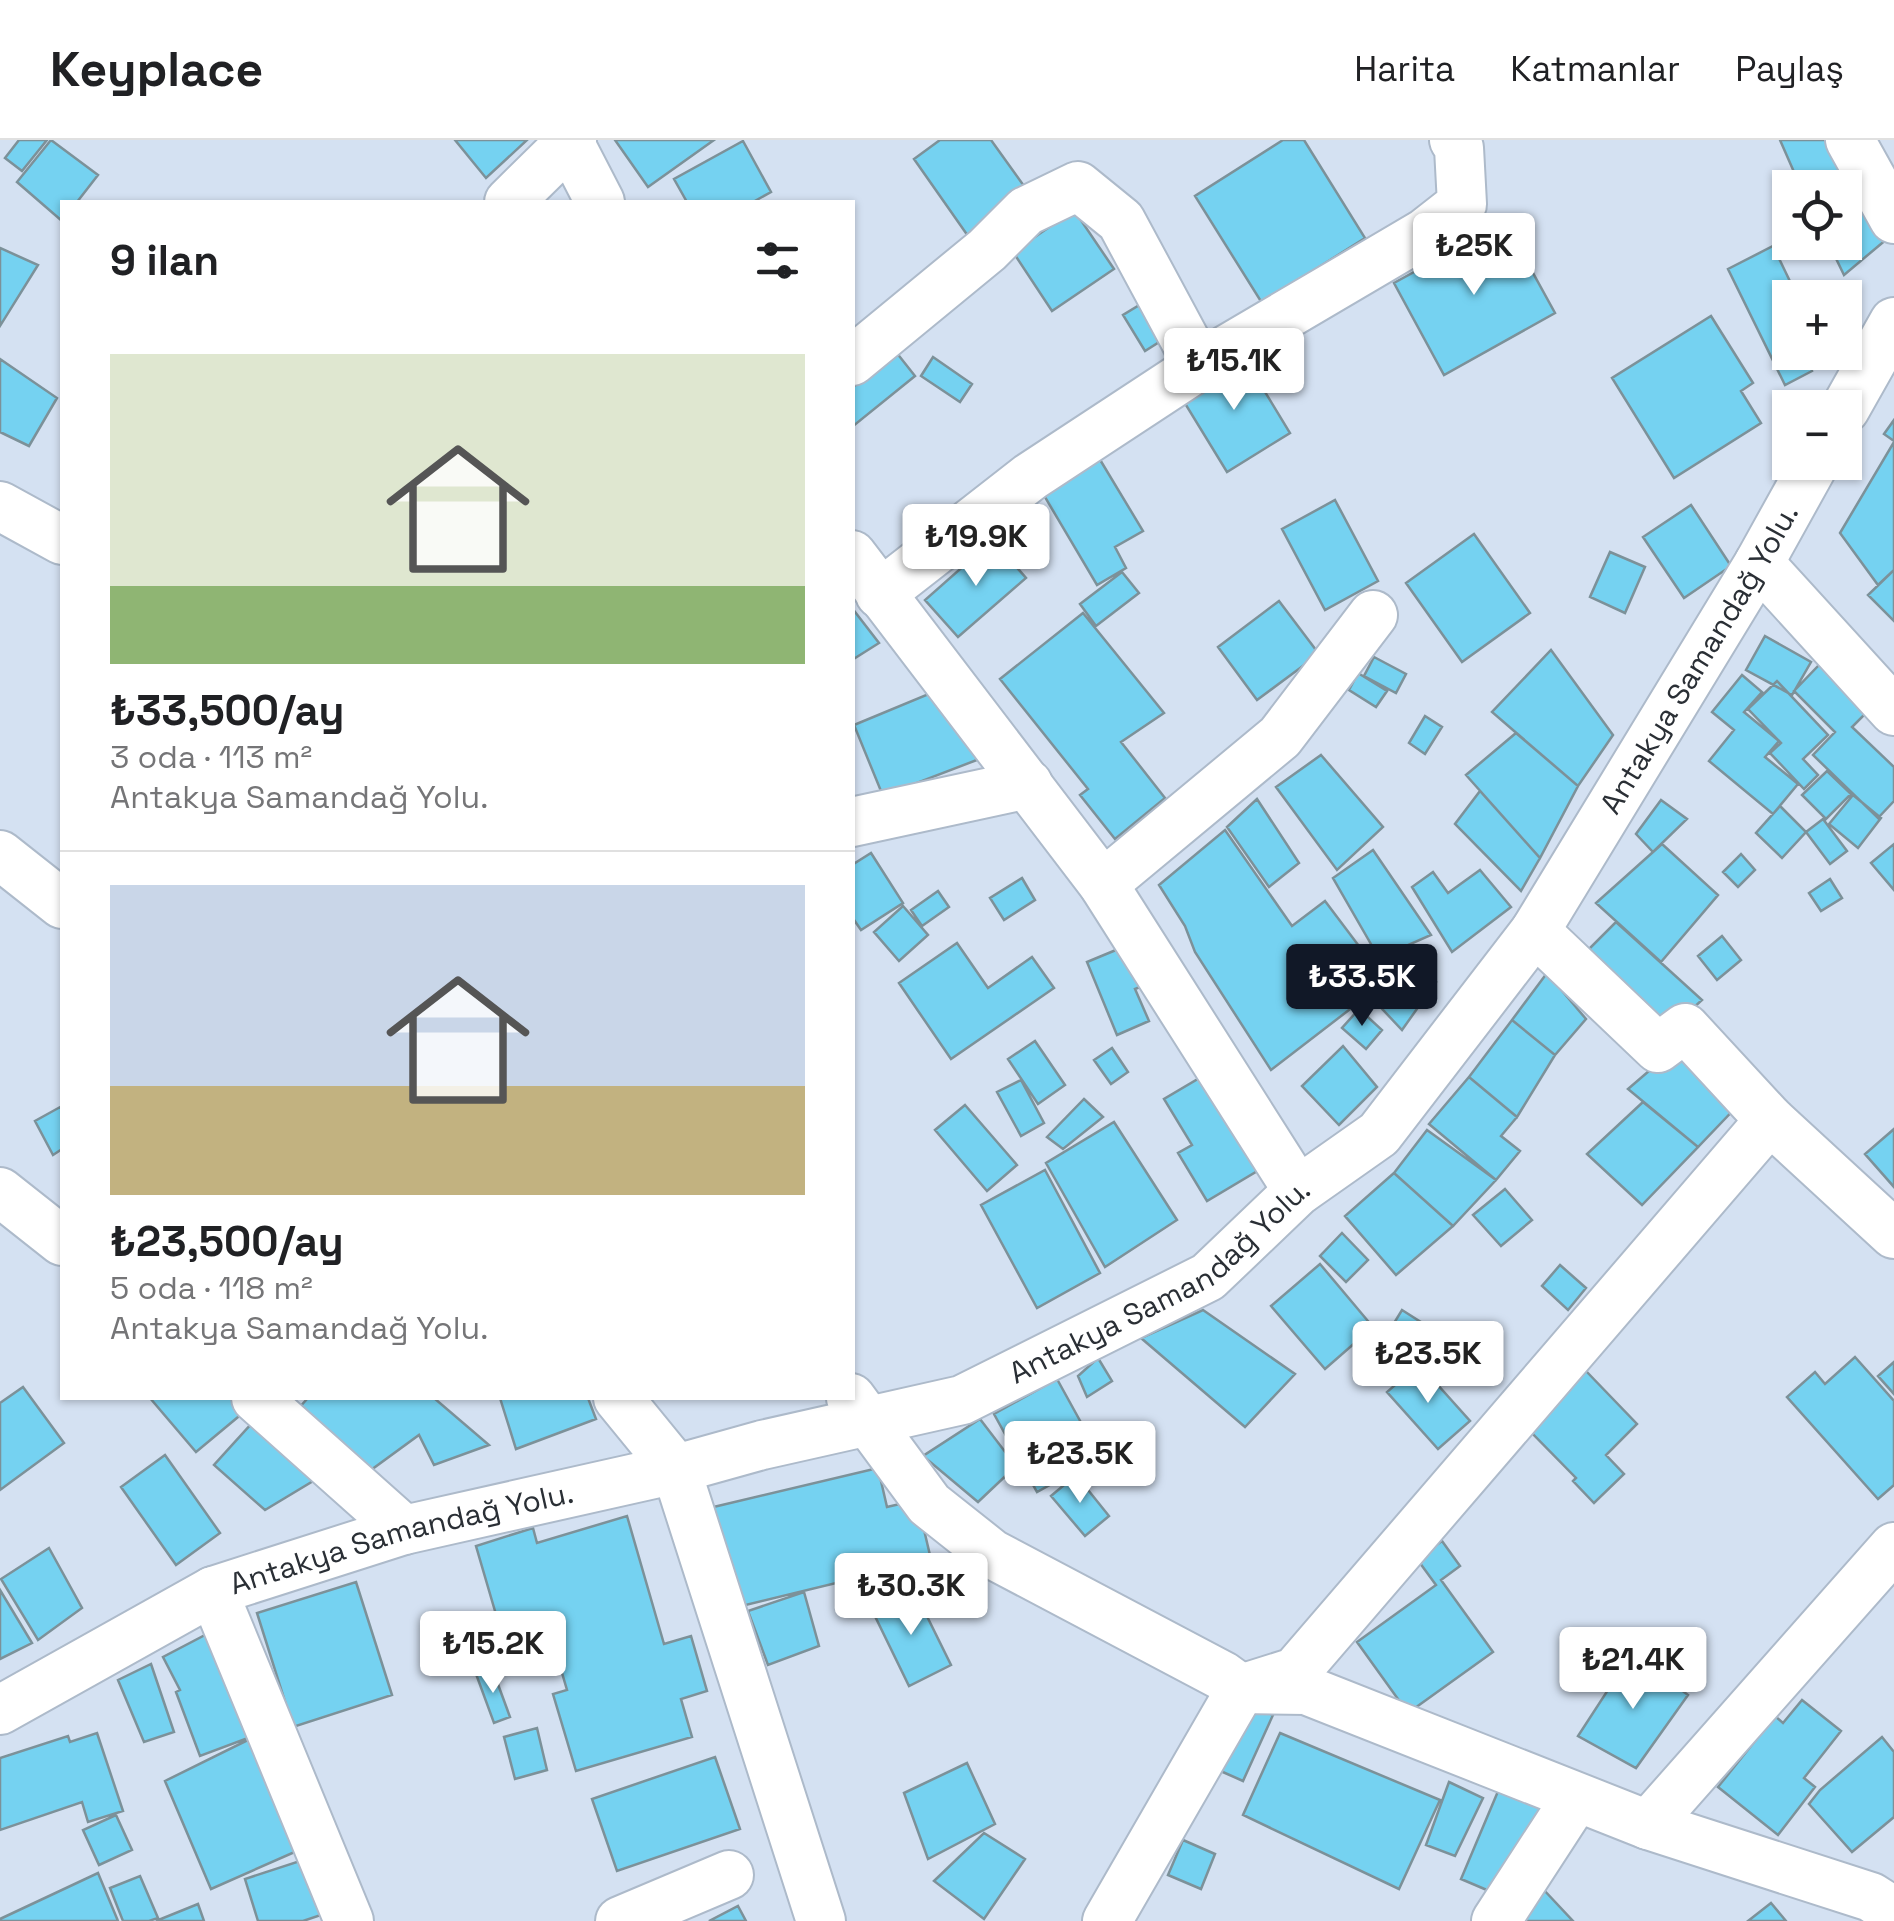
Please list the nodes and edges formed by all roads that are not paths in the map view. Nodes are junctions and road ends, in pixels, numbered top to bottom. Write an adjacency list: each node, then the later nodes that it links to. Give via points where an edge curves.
1 (1454, 140): 9 (street, via 1462,204 1425,234)
2 (1850, 140): 6 (street)
3 (570, 141): 4 (street); 5 (street)
4 (510, 200)
5 (599, 200)
6 (1894, 220)
7 (1894, 322): 10 (street)
8 (855, 359): 9 (street, via 1026,211 1078,186 1121,221)
9 (1199, 366): 16 (street, via 1030,477)
10 (1856, 390)
11 (1805, 480): 15 (street, Antakya Samandağ Yolu.)
12 (0, 506): 13 (street)
13 (60, 539)
14 (855, 560): 16 (street)
15 (1758, 563): 18 (street); 24 (street, Antakya Samandağ Yolu.)
16 (880, 594): 19 (street)
17 (1373, 615): 22 (street, via 1280,738)
18 (1894, 711)
19 (1028, 784): 20 (street); 22 (street)
20 (855, 821)
21 (0, 855): 23 (street)
22 (1103, 884): 26 (street)
23 (60, 902)
24 (1535, 930): 25 (street, via 1658,1048 1684,1028); 26 (street, Antakya Samandağ Yolu., via 1380,1134)
25 (1770, 1120): 28 (street); 37 (street, via 1295,1672)
26 (1298, 1191): 32 (street, Antakya Samandağ Yolu., via 1208,1277 962,1400)
27 (0, 1192): 29 (street)
28 (1894, 1234)
29 (60, 1239)
30 (258, 1400): 34 (street)
31 (620, 1400): 33 (street)
32 (860, 1410): 33 (street, Antakya Samandağ Yolu.); 37 (street, via 929,1504 992,1554)
33 (676, 1469): 34 (street, Antakya Samandağ Yolu.); 45 (street)
34 (404, 1530): 36 (street, Antakya Samandağ Yolu.)
35 (1894, 1547): 40 (street)
36 (213, 1591): 38 (street, Antakya Samandağ Yolu.); 43 (street)
37 (1242, 1690): 39 (street, via 1306,1690); 46 (street)
38 (0, 1710)
39 (1576, 1798): 40 (street); 47 (street)
40 (1648, 1826): 42 (street, via 1871,1897)
41 (729, 1874): 44 (street)
42 (1894, 1912)
43 (349, 1921)
44 (620, 1921)
45 (821, 1921)
46 (1107, 1921)
47 (1496, 1921)

